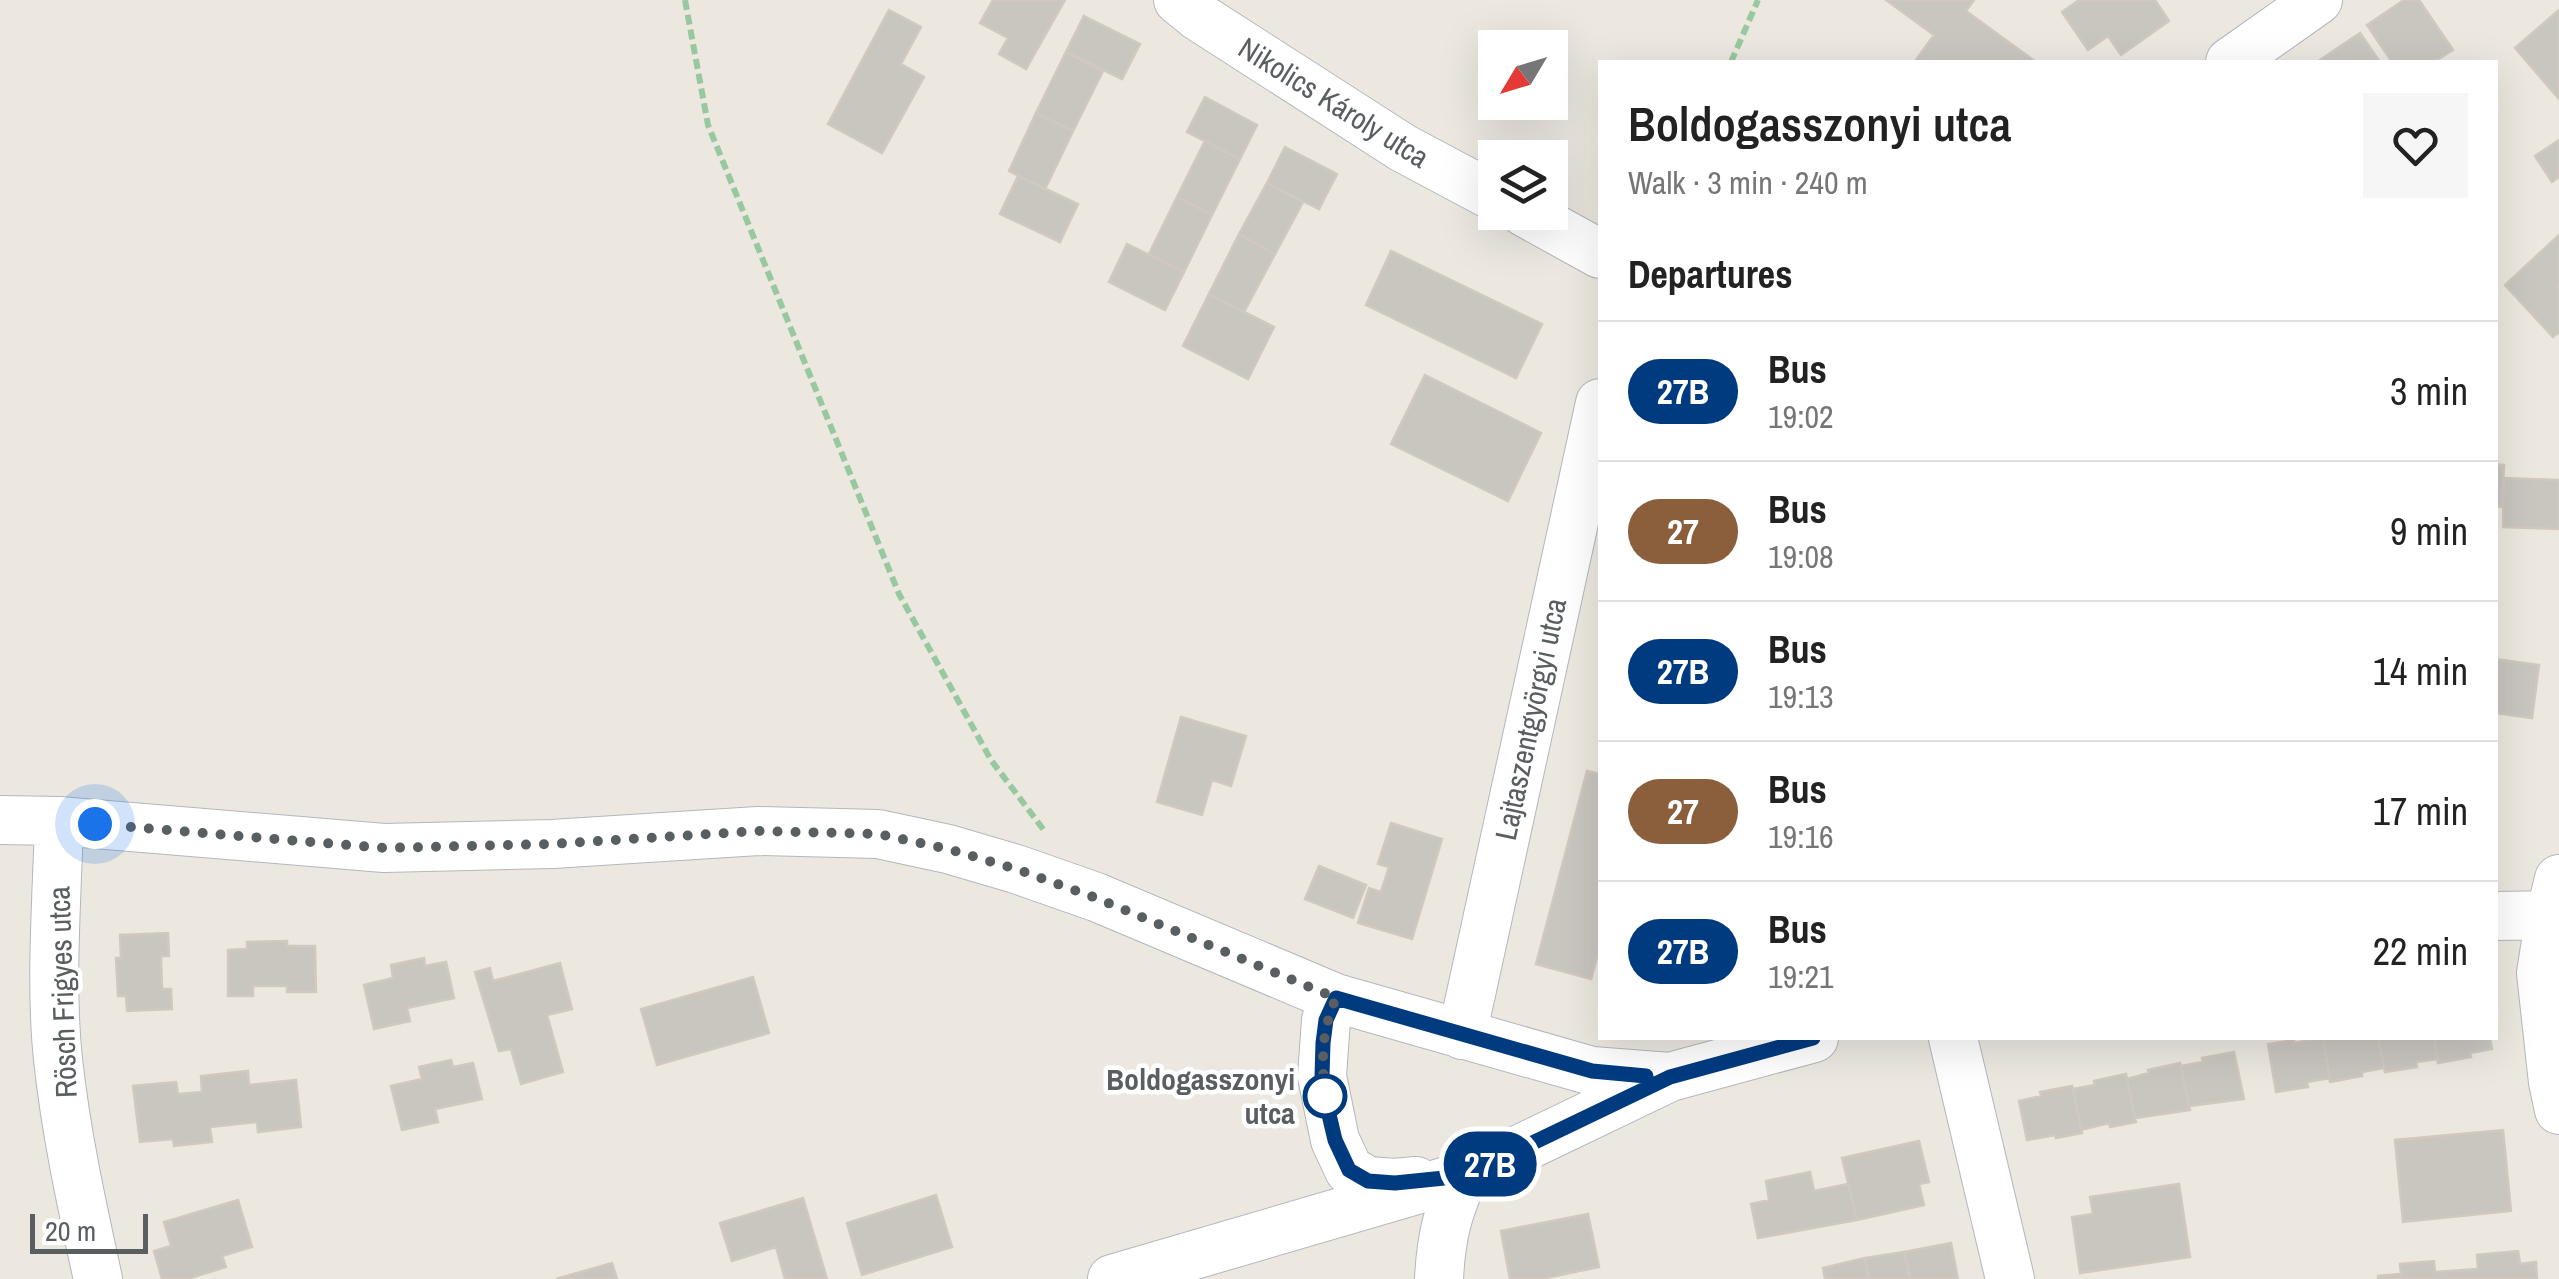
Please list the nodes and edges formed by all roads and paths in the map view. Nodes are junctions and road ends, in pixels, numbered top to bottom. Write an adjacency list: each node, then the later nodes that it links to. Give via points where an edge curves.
1 (685, 0): 13 (path, via 708,125 899,594 991,760)
2 (1178, 0): 7 (street, Nikolics Károly utca, via 1403,148)
3 (1758, 0): 5 (path)
4 (2318, 0): 6 (street)
5 (1732, 60)
6 (2233, 60)
7 (1478, 188)
8 (1557, 230): 9 (street)
9 (1598, 253)
10 (1598, 412): 17 (street, Lajtaszentgyörgyi utca)
11 (0, 820): 12 (street)
12 (59, 821): 16 (street, via 384,848 758,831 878,834 1032,874); 23 (street, Rösch Frigyes utca, via 58,1057)
13 (1049, 836)
14 (2556, 903): 15 (street); 21 (street, via 2541,973)
15 (2498, 915)
16 (1336, 998): 17 (street); 22 (street, via 1326,1020 1322,1076 1335,1140 1349,1170 1368,1181 1395,1183)
17 (1462, 1035): 20 (street, via 1592,1071)
18 (1807, 1040): 20 (street)
19 (1953, 1040): 26 (street)
20 (1670, 1077): 22 (street)
21 (2559, 1110)
22 (1464, 1176): 24 (street); 25 (street, via 1448,1210)
23 (98, 1279)
24 (1112, 1279)
25 (1439, 1279)
26 (2010, 1279)

